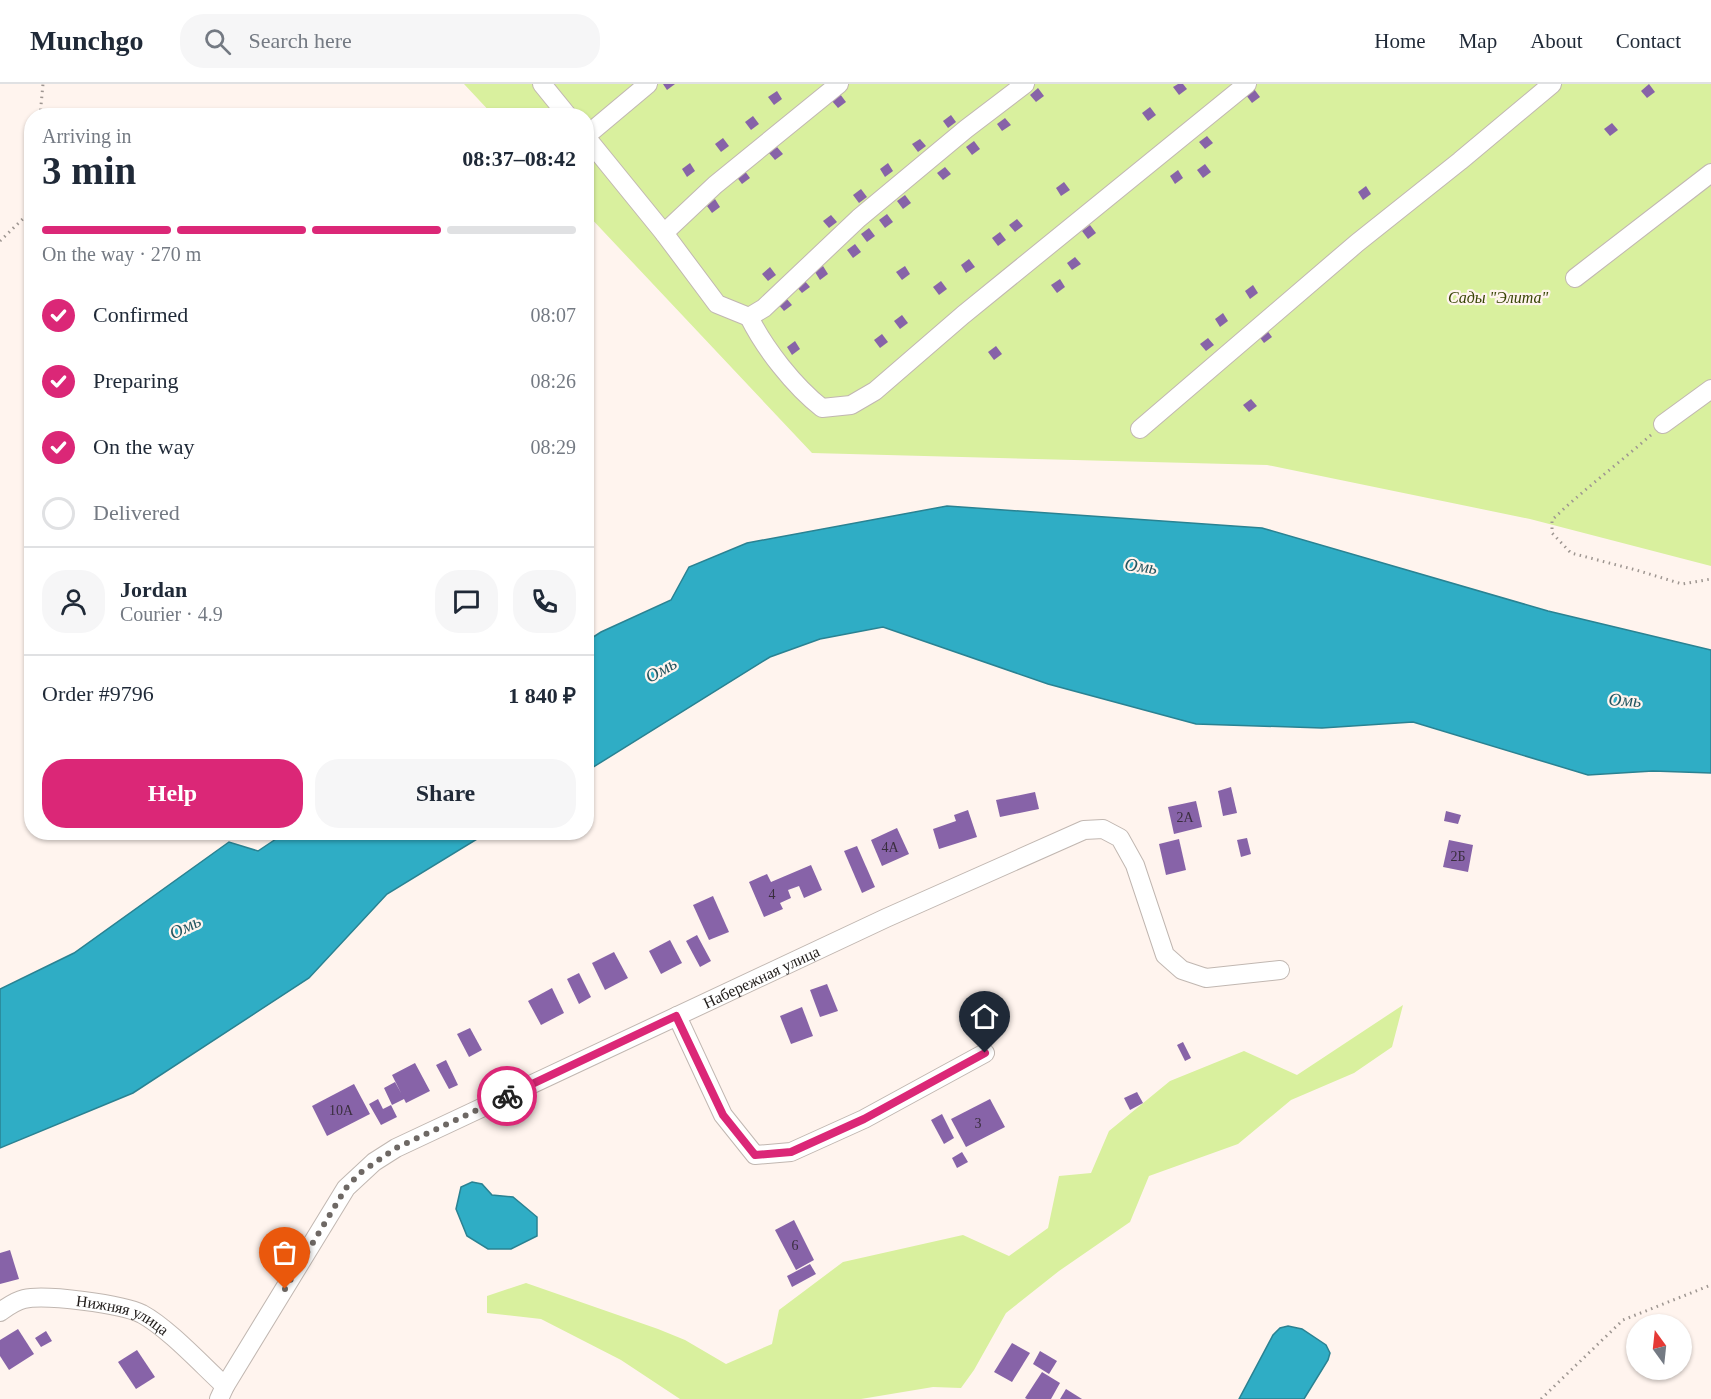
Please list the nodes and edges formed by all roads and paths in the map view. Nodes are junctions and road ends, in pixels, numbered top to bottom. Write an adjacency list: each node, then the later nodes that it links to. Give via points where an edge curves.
1 (43, 84): 8 (path)
2 (542, 84): 9 (street)
3 (648, 84): 10 (street)
4 (839, 84): 14 (street)
5 (1025, 84): 17 (street, via 859,218 764,309)
6 (1247, 84): 17 (street, via 981,299 875,391 850,405 822,408 807,396)
7 (1552, 84): 20 (street, via 1356,243)
8 (41, 108)
9 (562, 108)
10 (594, 130)
11 (594, 147): 14 (street)
12 (1711, 173): 16 (street)
13 (24, 218): 15 (path)
14 (664, 233): 17 (street, via 717,304)
15 (0, 241)
16 (1575, 278)
17 (749, 316)
18 (1711, 389): 19 (street)
19 (1663, 424): 21 (path, via 1552,520 1552,533 1571,553 1682,584)
20 (1140, 429)
21 (1711, 579)
22 (1280, 970): 23 (street, Набережная улица, via 1206,978 1182,970 1165,955 1135,865 1120,838 1103,829 1084,830)
23 (676, 1016): 24 (street, via 723,1115 755,1155 791,1152 864,1119); 27 (street, Набережная улица, via 374,1161 346,1188)
24 (985, 1053)
25 (1711, 1285): 28 (path, via 1623,1320)
26 (0, 1312): 27 (street, Нижняя улица, via 22,1299 38,1297 123,1307 140,1313 155,1323)
27 (222, 1392)
28 (1541, 1399)

